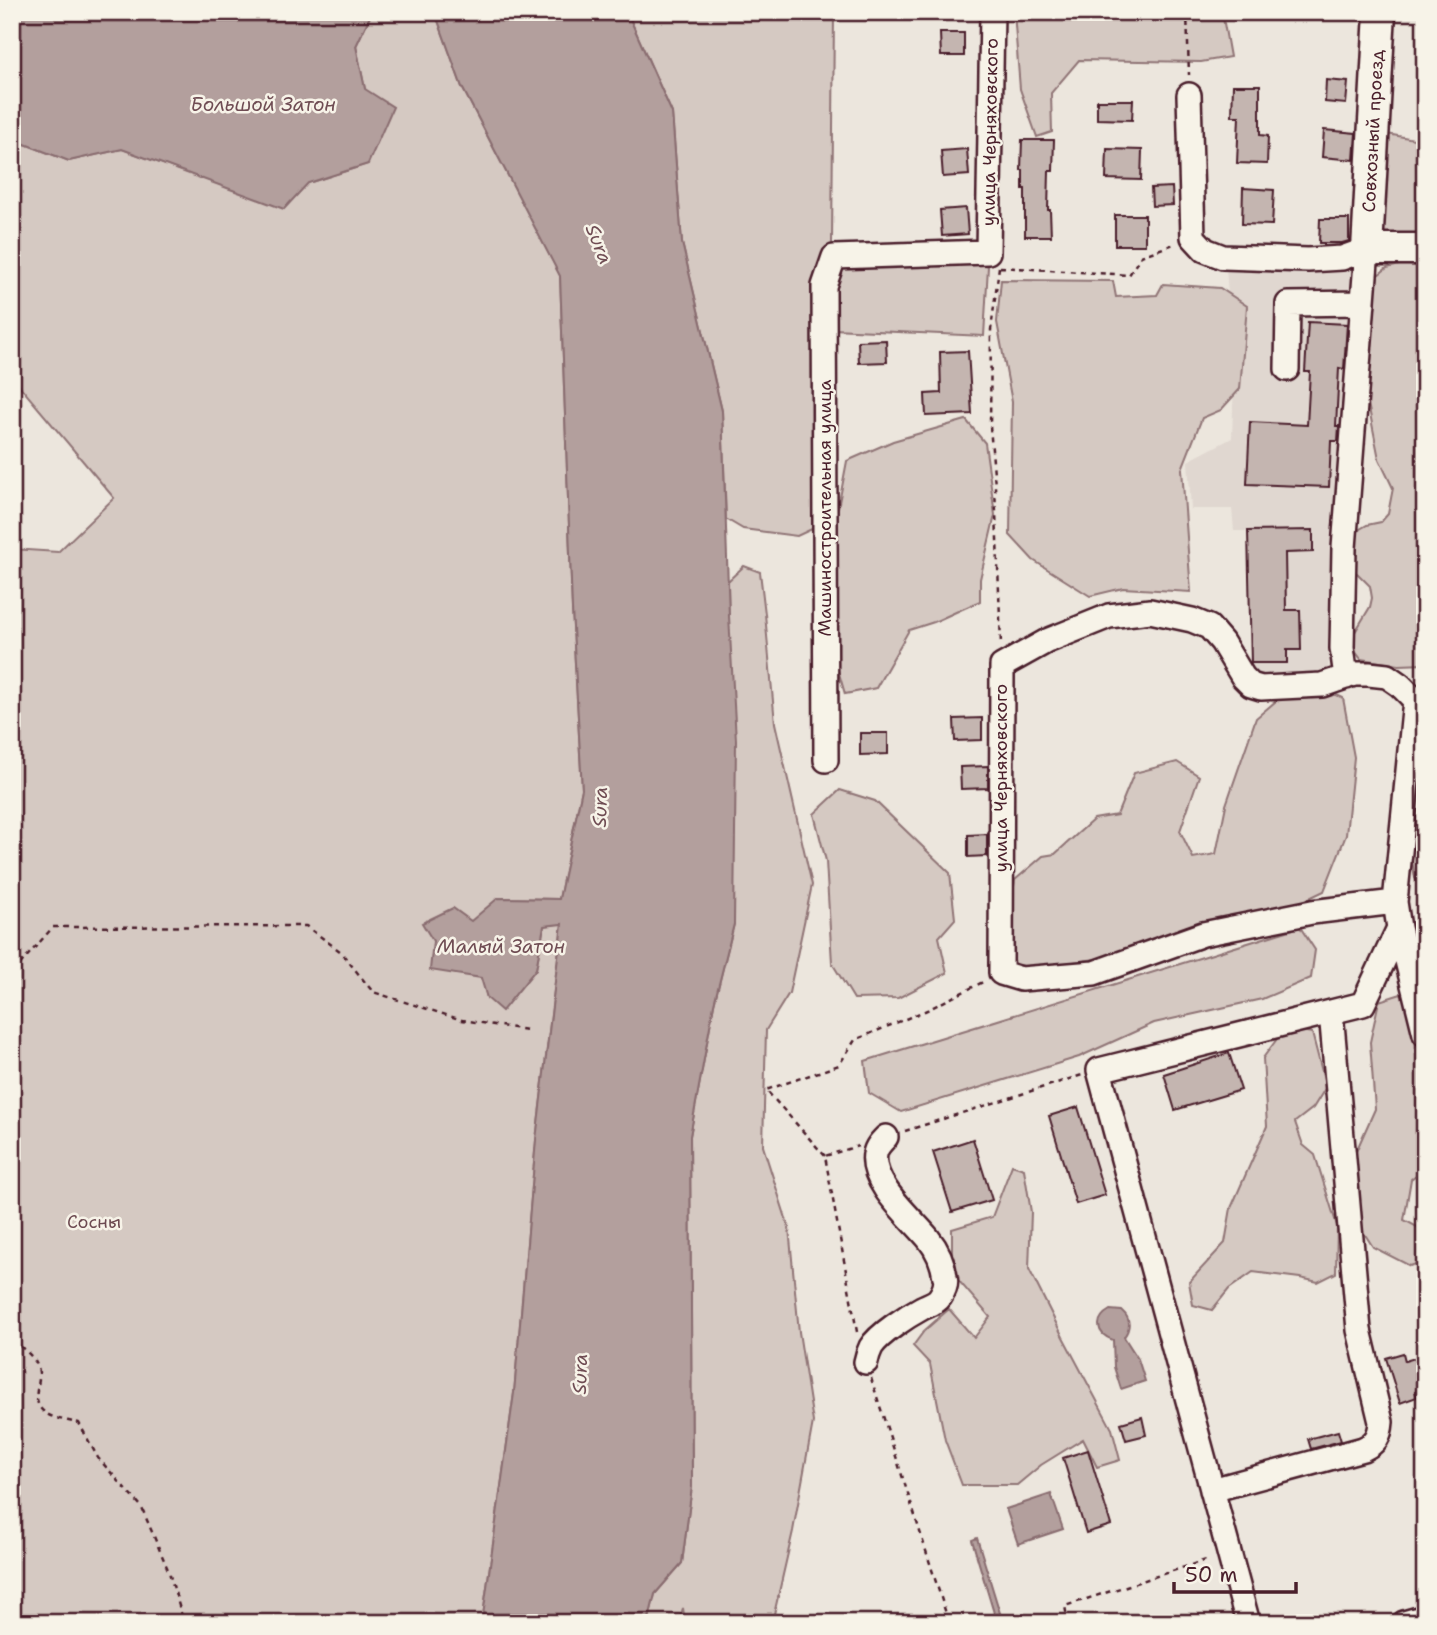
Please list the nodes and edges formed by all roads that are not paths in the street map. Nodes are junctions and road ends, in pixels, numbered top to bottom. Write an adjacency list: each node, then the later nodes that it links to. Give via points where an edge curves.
1 (992, 12): 6 (street, улица Черняховского, via 994,260)
2 (1380, 12): 4 (main road, Совхозный проезд)
3 (1189, 95): 4 (street, via 1193,237 1205,250 1223,257 1308,260 1342,258)
4 (1367, 249): 5 (main road); 7 (street)
5 (1425, 249)
6 (834, 257): 11 (street, Машиностроительная улица, via 824,286)
7 (1363, 303): 8 (street, via 1288,304); 9 (street, via 1344,548 1342,648)
8 (1287, 369)
9 (1346, 677): 10 (street, via 1387,676); 12 (street, улица Черняховского, via 1322,685 1251,685 1209,627 1150,611 1108,617 1047,641 1002,666 1001,973 1021,979 1094,973 1203,934 1311,912)
10 (1420, 699): 12 (street)
11 (827, 760)
12 (1395, 902): 13 (street)
13 (1399, 928): 14 (street, via 1363,1004); 15 (street)
14 (1331, 1012): 18 (street, via 1359,1330 1381,1430 1363,1449); 18 (street, via 1099,1070)
15 (1425, 1034)
16 (886, 1137): 17 (street, via 874,1156 880,1177 937,1251 946,1285 935,1302 887,1331 871,1347)
17 (866, 1362)
18 (1212, 1490): 20 (street)
19 (1425, 1617): 21 (street)
20 (1248, 1623)
21 (1404, 1623)

